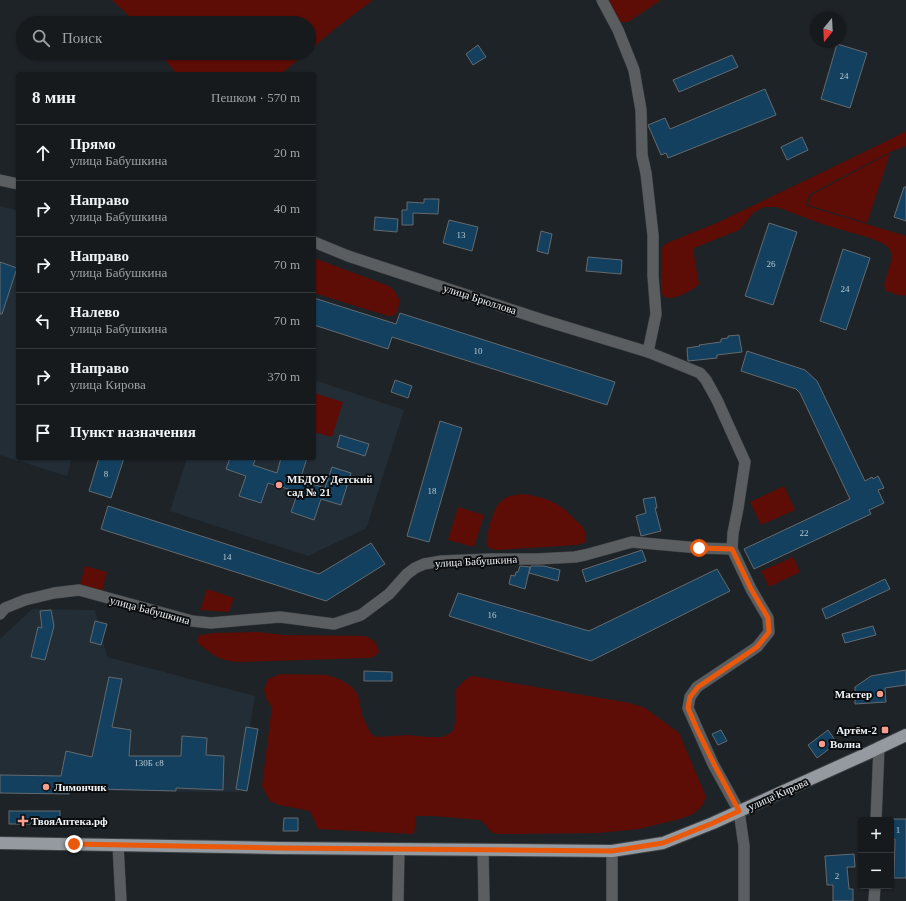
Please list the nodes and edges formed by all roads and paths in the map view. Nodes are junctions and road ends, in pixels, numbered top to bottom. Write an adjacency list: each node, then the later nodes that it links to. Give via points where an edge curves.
1 (602, 0): 5 (street, via 618,30 634,70 641,110 642,155 653,235 656,314)
2 (0, 180): 3 (street)
3 (16, 184)
4 (316, 243): 5 (street, улица Брюллова, via 348,256)
5 (648, 352): 6 (street, via 700,373 706,380 745,462)
6 (732, 549): 7 (street, улица Бабушкина, via 632,542 575,557 442,561 424,564 407,574 388,594 361,615 334,624 280,617 211,623 192,621 79,590 54,592 25,600); 10 (street, via 768,618 769,632 757,647 698,687 690,697 688,708)
7 (3, 611)
8 (906, 735): 9 (main road, улица Кирова)
9 (879, 747): 10 (main road, улица Кирова); 11 (street)
10 (739, 811): 16 (main road, улица Кирова, via 663,843); 22 (street, via 744,846)
11 (876, 817)
12 (0, 843): 13 (main road, улица Кирова)
13 (118, 845): 14 (main road, улица Кирова); 18 (street)
14 (399, 849): 15 (main road, улица Кирова); 19 (street)
15 (483, 850): 16 (main road, улица Кирова); 20 (street)
16 (612, 851): 21 (street)
17 (875, 889): 23 (street)
18 (121, 901)
19 (398, 901)
20 (484, 901)
21 (612, 901)
22 (744, 901)
23 (874, 901)

